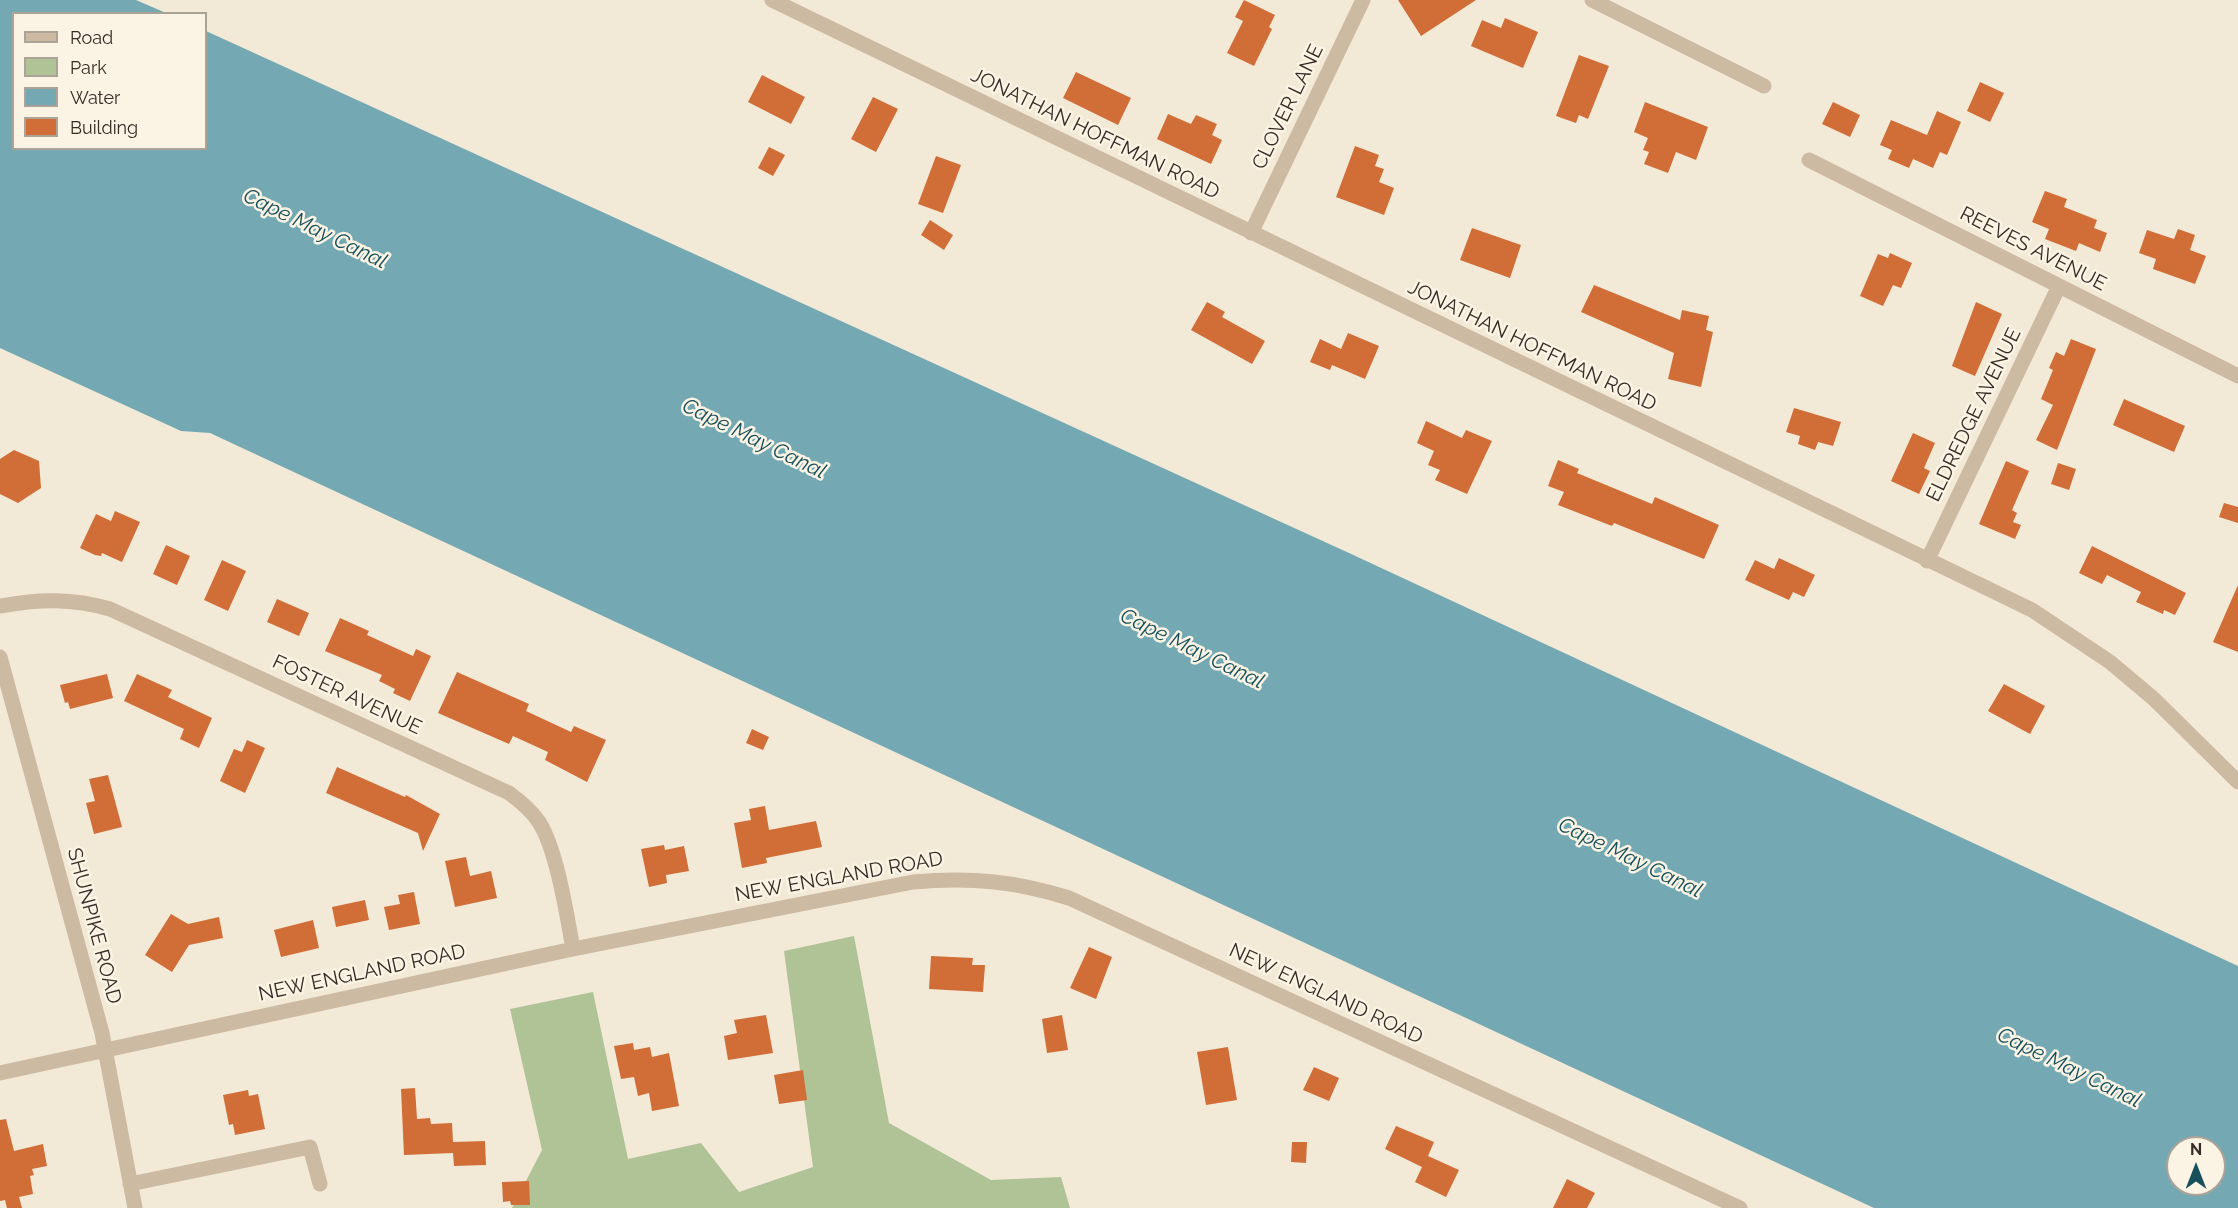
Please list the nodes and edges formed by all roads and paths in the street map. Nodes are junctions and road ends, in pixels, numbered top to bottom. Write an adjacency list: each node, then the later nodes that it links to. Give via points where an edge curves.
1 (772, 0): 6 (street, JONATHAN HOFFMAN ROAD)
2 (1363, 0): 6 (street, CLOVER LANE)
3 (1592, 0): 4 (street)
4 (1764, 86)
5 (1809, 160): 7 (street, REEVES AVENUE)
6 (1251, 233): 9 (street, JONATHAN HOFFMAN ROAD)
7 (2059, 286): 8 (street, REEVES AVENUE); 9 (street, ELDREDGE AVENUE)
8 (2238, 376)
9 (1927, 561): 12 (street, JONATHAN HOFFMAN ROAD, via 1991,589 2072,635 2154,699)
10 (0, 606): 13 (street, FOSTER AVENUE, via 59,599 110,609 509,793 539,822 549,842)
11 (0, 657): 14 (street, SHUNPIKE ROAD)
12 (2238, 782)
13 (573, 949): 14 (street, NEW ENGLAND ROAD); 19 (street, NEW ENGLAND ROAD, via 913,882 955,878 1034,887 1069,898)
14 (105, 1051): 15 (street, NEW ENGLAND ROAD); 16 (street, SHUNPIKE ROAD)
15 (0, 1073)
16 (130, 1184): 17 (street, via 310,1147); 18 (street, SHUNPIKE ROAD)
17 (320, 1184)
18 (135, 1208)
19 (1740, 1208)

